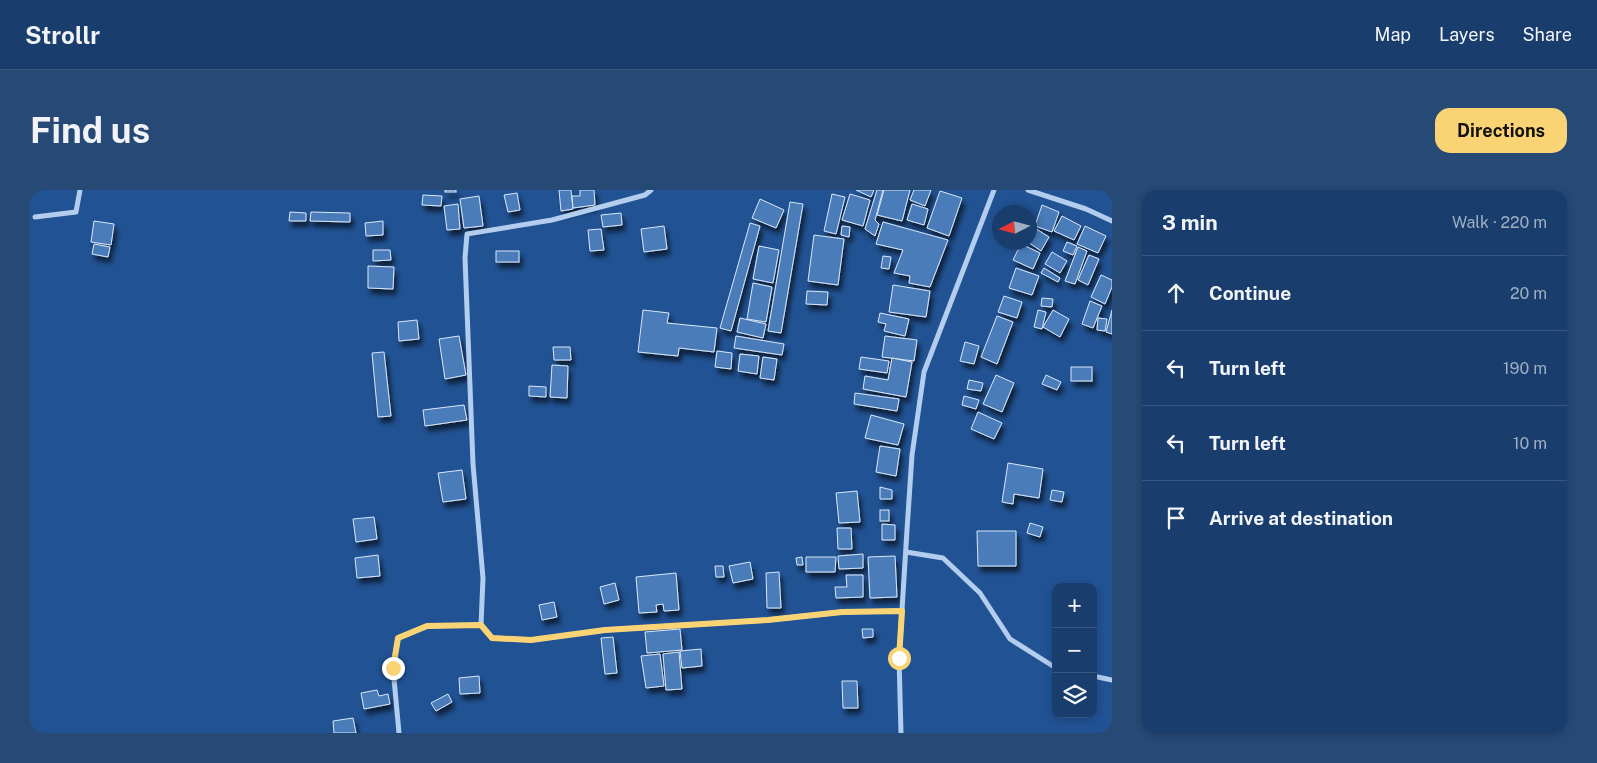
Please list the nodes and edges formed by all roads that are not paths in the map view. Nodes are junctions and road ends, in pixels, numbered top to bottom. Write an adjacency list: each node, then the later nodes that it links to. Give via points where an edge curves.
1 (80, 190): 5 (street, via 76,212)
2 (650, 190): 9 (street, via 645,195 552,220 468,234 465,258 473,464 483,578)
3 (994, 190): 7 (street, via 924,372 912,455)
4 (1028, 190): 6 (street)
5 (35, 217)
6 (1112, 221)
7 (906, 552): 8 (street); 10 (street, via 943,558 980,593 1010,639)
8 (902, 611): 9 (street, via 842,612 605,630 531,640 492,638); 14 (street)
9 (481, 625): 13 (street, via 427,626 398,638 393,668)
10 (1052, 665)
11 (1097, 677): 12 (street)
12 (1112, 680)
13 (399, 733)
14 (900, 733)

